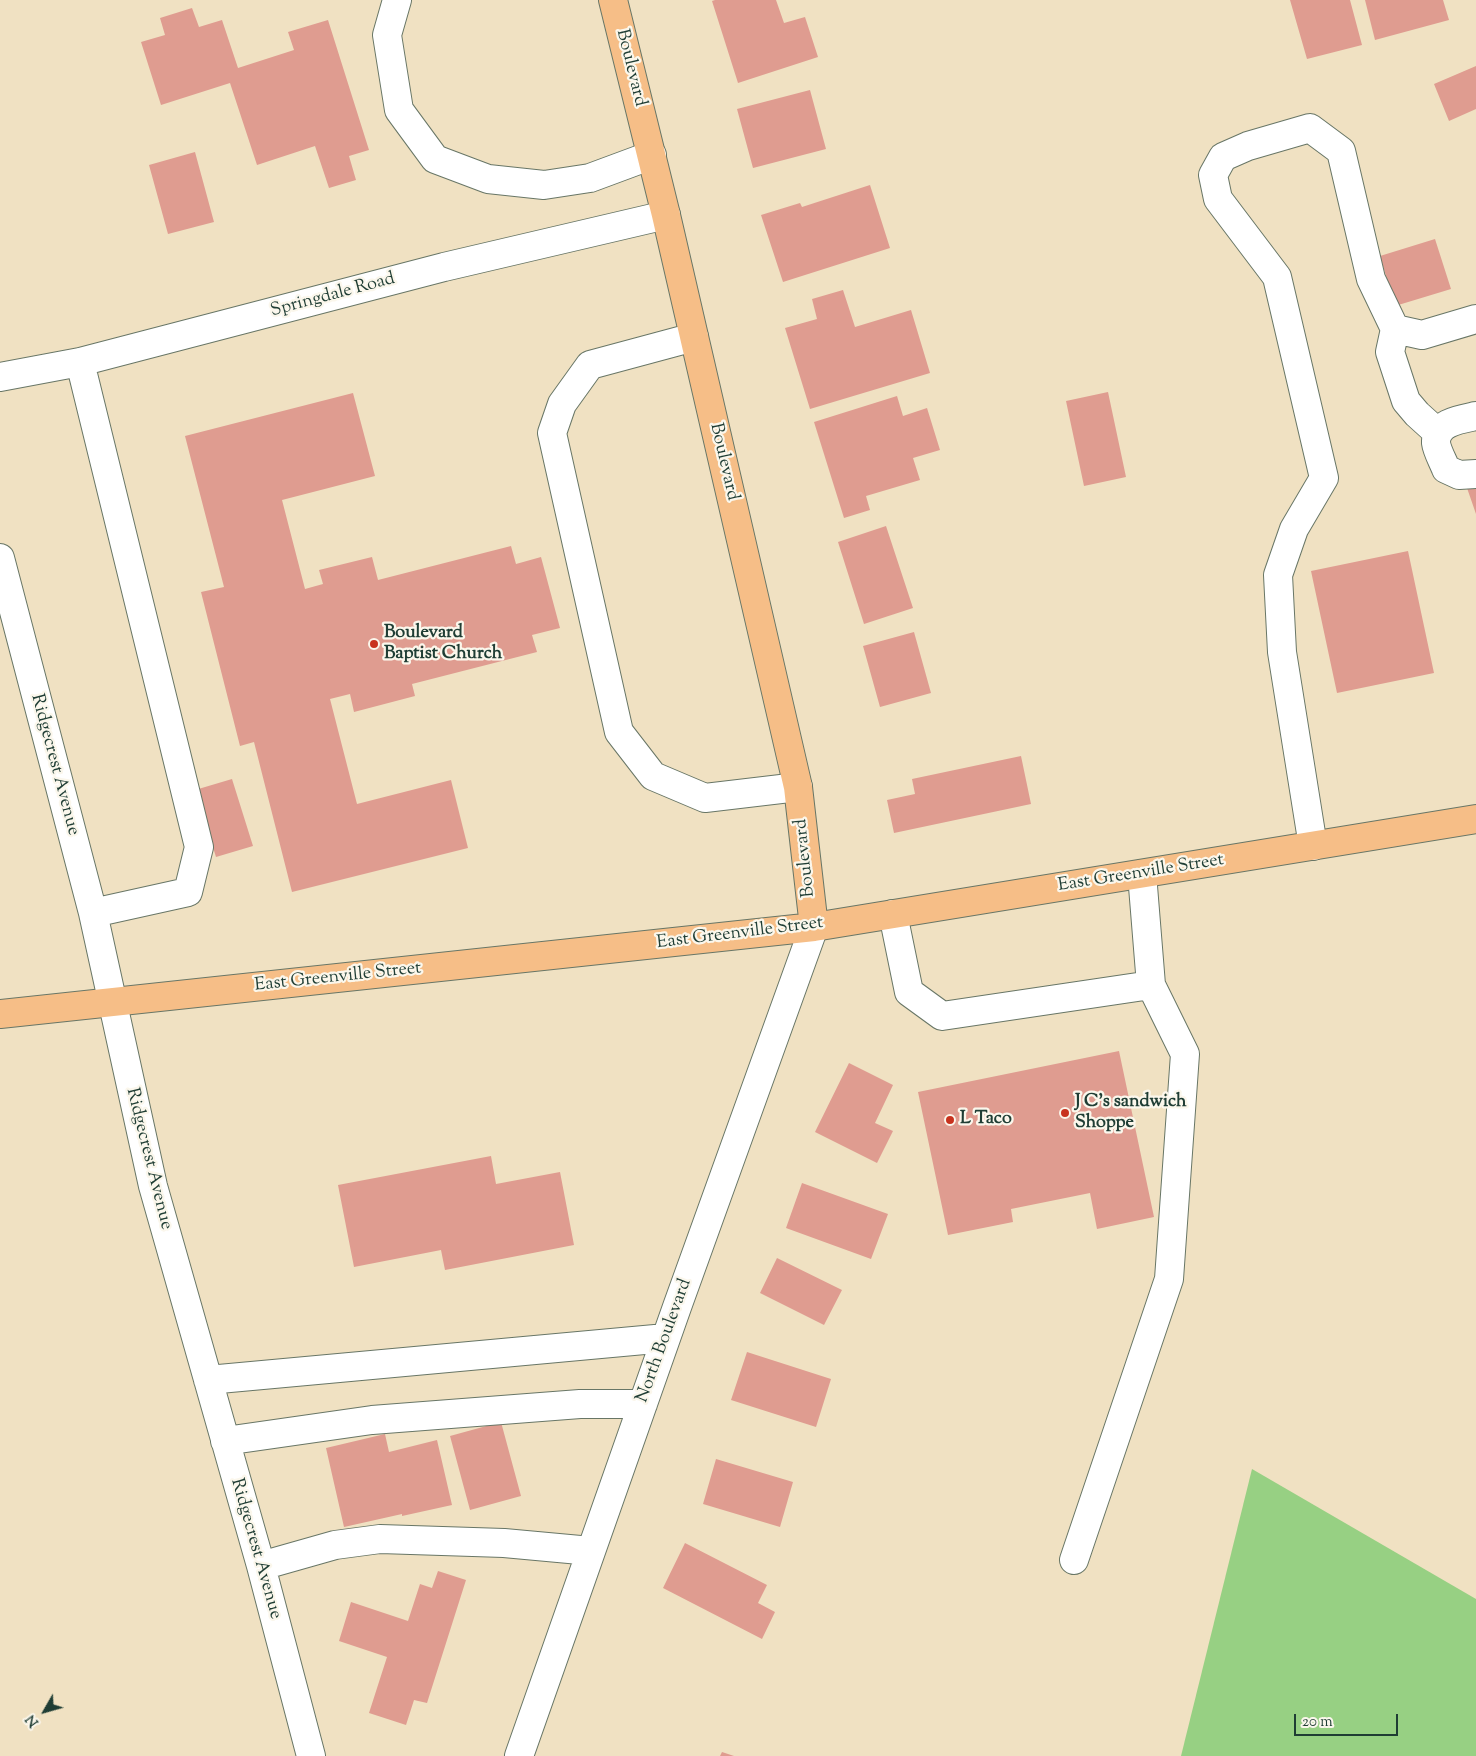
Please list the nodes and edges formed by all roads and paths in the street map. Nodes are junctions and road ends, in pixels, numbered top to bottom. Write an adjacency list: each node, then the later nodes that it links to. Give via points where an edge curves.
1 (397, 0): 3 (street, via 387,35 399,110 436,159 488,179 544,185 590,178)
2 (613, 0): 3 (main road, Boulevard)
3 (652, 155): 4 (main road, Boulevard)
4 (666, 215): 7 (main road, Boulevard); 8 (street, Springdale Road, via 444,267)
5 (1476, 319): 6 (street, via 1422,335)
6 (1394, 329): 11 (street, via 1390,352 1406,401); 16 (street, via 1371,279 1341,151 1310,128 1248,146 1223,157 1214,175 1218,198 1277,277 1324,478 1294,529 1278,575 1282,652)
7 (694, 337): 14 (main road, Boulevard); 14 (street, via 590,365 562,404 552,432 619,732 653,776 705,798)
8 (80, 362): 9 (street, Springdale Road); 18 (street, via 199,847 188,892)
9 (0, 377)
10 (1476, 416): 11 (street, via 1449,422)
11 (1438, 433): 12 (street, via 1436,443 1446,469 1459,475)
12 (1476, 474)
13 (0, 558): 18 (street, Ridgecrest Avenue)
14 (798, 788): 20 (main road, Boulevard)
15 (1476, 819): 16 (main road, East Greenville Street)
16 (1313, 846): 17 (main road, East Greenville Street)
17 (1142, 874): 19 (main road, East Greenville Street); 21 (street)
18 (93, 913): 22 (street, Ridgecrest Avenue)
19 (893, 914): 20 (main road, East Greenville Street); 21 (street, via 909,992 942,1016)
20 (814, 927): 22 (main road, East Greenville Street); 24 (street, North Boulevard)
21 (1150, 985): 29 (street, via 1185,1054 1169,1279)
22 (112, 1002): 23 (main road, East Greenville Street); 25 (street, Ridgecrest Avenue, via 153,1186)
23 (0, 1014)
24 (666, 1338): 25 (street); 26 (street, North Boulevard)
25 (208, 1380): 27 (street, Ridgecrest Avenue)
26 (643, 1404): 27 (street, via 580,1404 372,1420); 28 (street, North Boulevard)
27 (225, 1441): 30 (street, Ridgecrest Avenue)
28 (592, 1551): 30 (street, via 504,1543 380,1539 335,1545); 32 (street, North Boulevard)
29 (1074, 1560)
30 (261, 1566): 31 (street, Ridgecrest Avenue)
31 (311, 1756)
32 (519, 1756)

